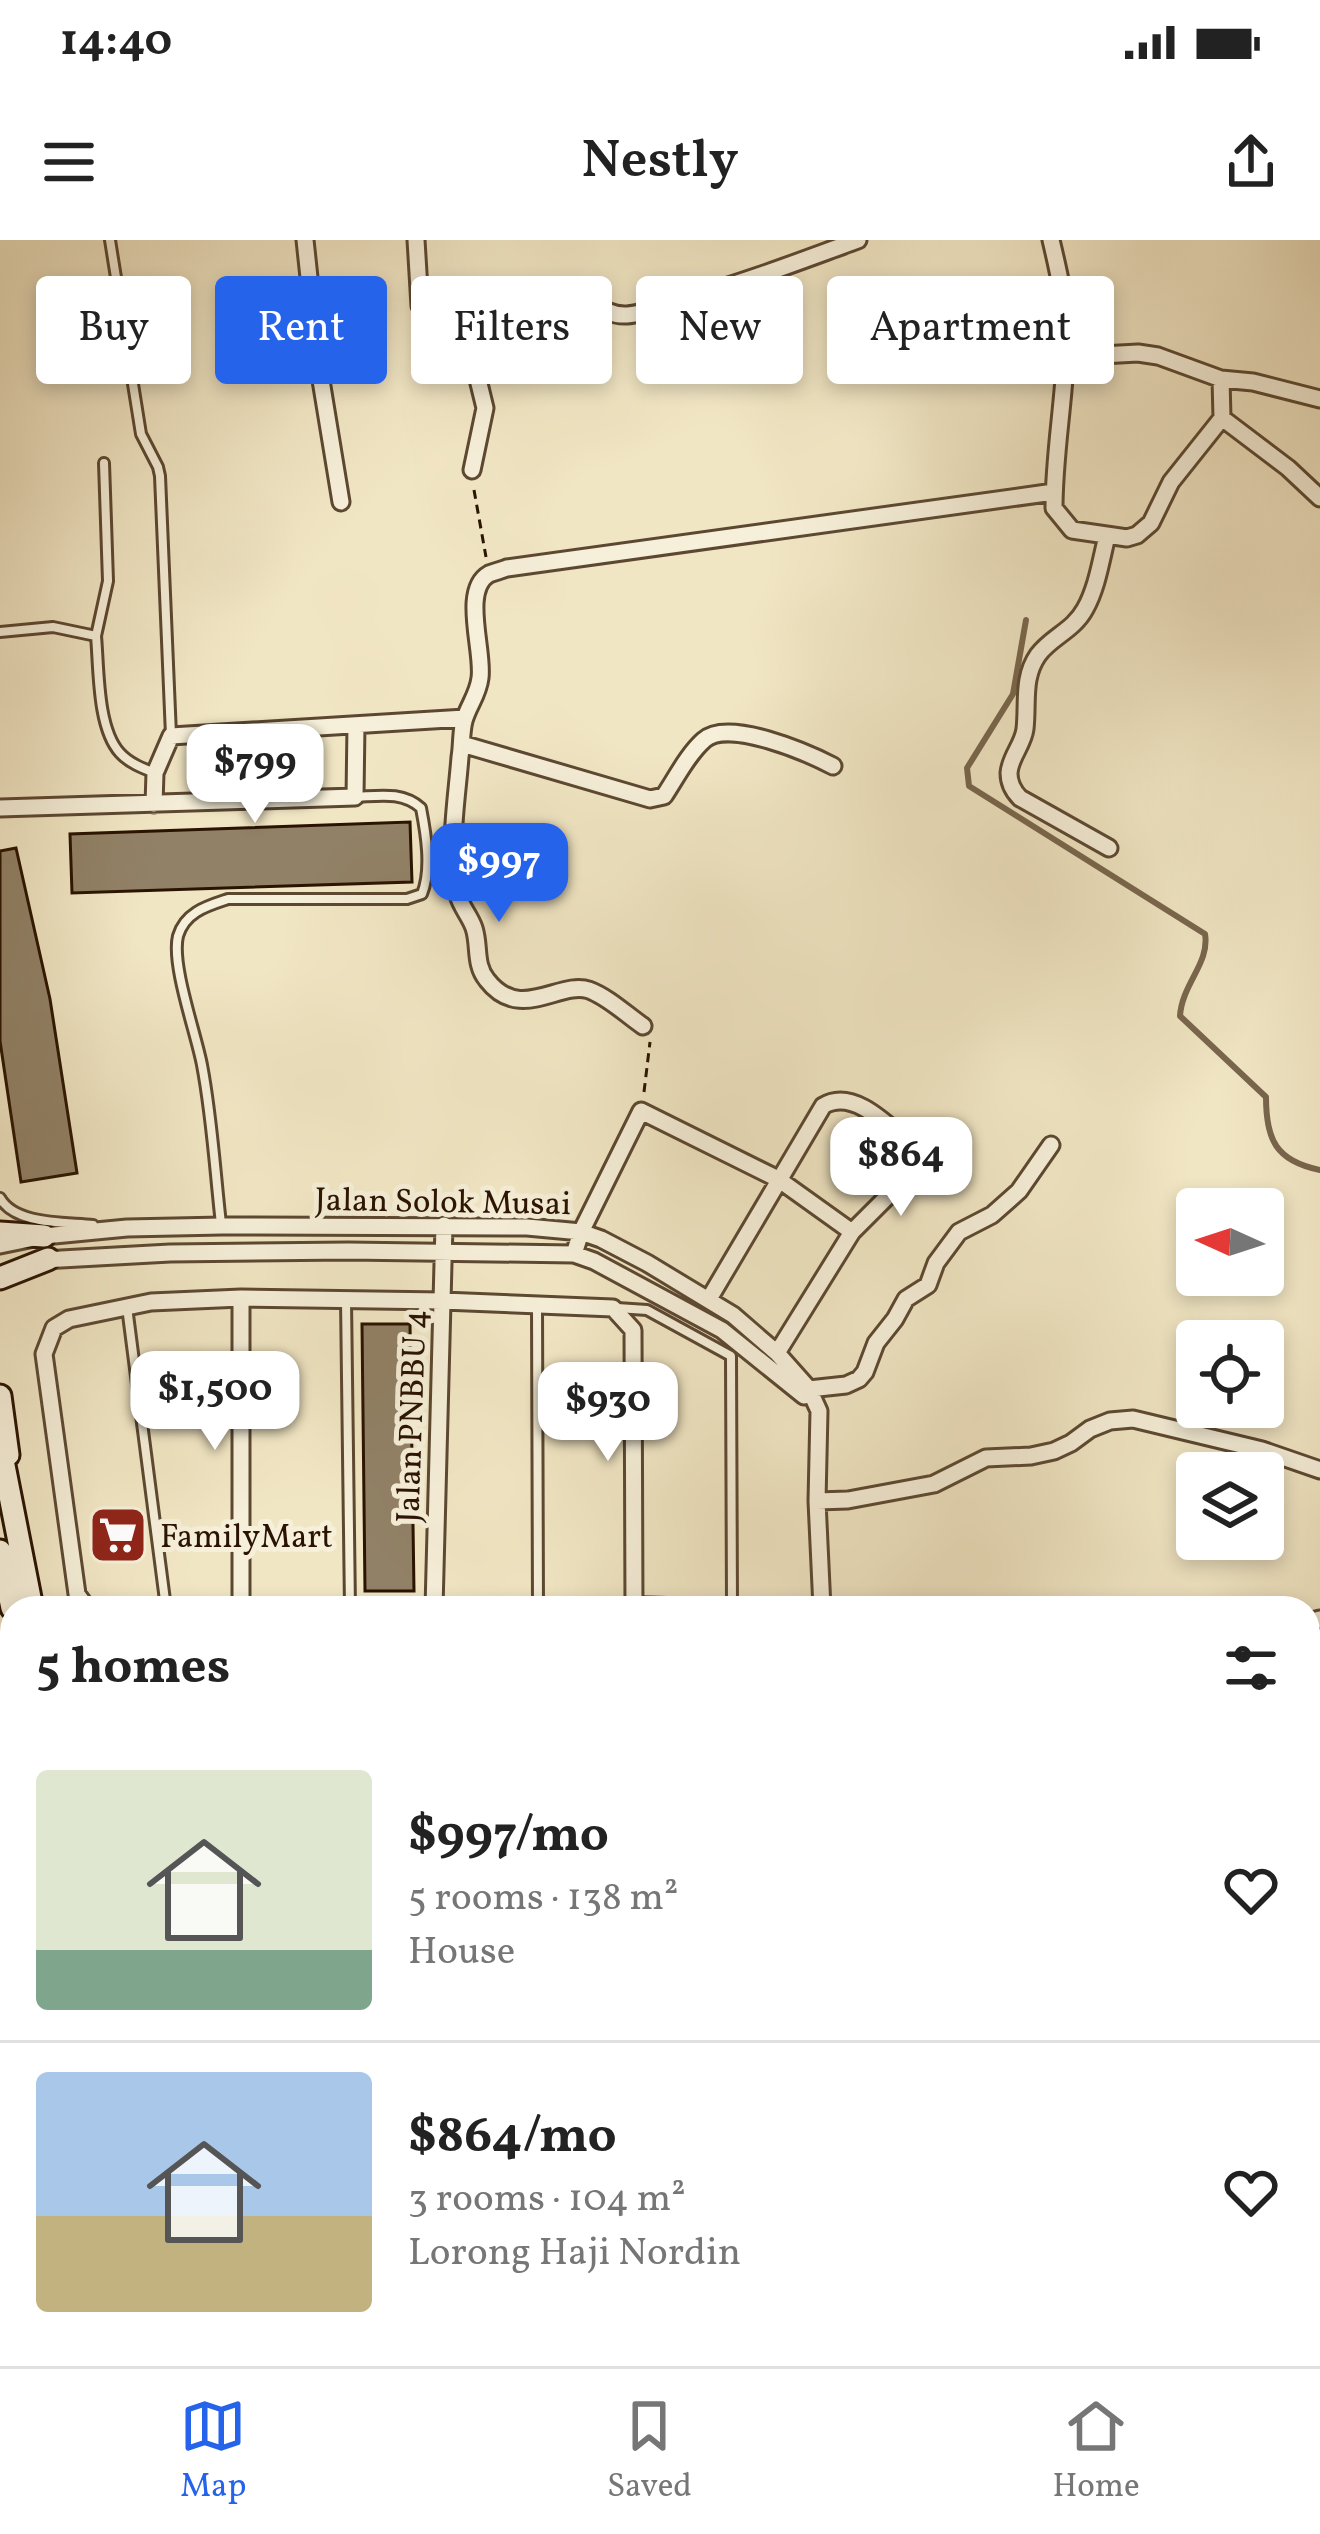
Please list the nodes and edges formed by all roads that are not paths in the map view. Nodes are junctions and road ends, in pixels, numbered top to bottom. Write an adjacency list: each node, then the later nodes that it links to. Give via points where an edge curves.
1 (110, 240): 25 (lane, via 140,434 160,476)
2 (305, 240): 19 (street)
3 (416, 240): 6 (street)
4 (858, 240): 8 (street, via 708,293)
5 (1051, 240): 7 (street)
6 (418, 276)
7 (1059, 276)
8 (612, 313)
9 (1114, 354): 10 (street, via 1158,356)
10 (1221, 379): 13 (street); 14 (street)
11 (479, 384): 16 (street, via 485,408)
12 (1063, 384): 17 (street)
13 (1320, 399)
14 (1222, 418): 18 (street); 20 (street, via 1171,482 1151,523 1137,536)
15 (104, 464): 22 (lane, via 109,581)
16 (472, 470)
17 (1054, 492): 20 (street, via 1054,508 1072,530); 23 (street, via 490,573 475,595 482,669)
18 (1320, 498)
19 (341, 502)
20 (1107, 536): 32 (street, via 1084,611 1038,655 1028,676 1025,729 1009,779 1020,799)
21 (0, 632): 22 (lane, via 53,627)
22 (96, 636): 28 (lane, via 108,730 124,758)
23 (465, 718): 24 (street); 26 (street)
24 (356, 725): 25 (street); 29 (street)
25 (172, 736): 28 (street)
26 (462, 743): 27 (street, via 650,799 664,796 716,733 781,742); 33 (street, via 455,880 484,978 526,1000 592,991)
27 (833, 766)
28 (154, 773): 30 (street)
29 (355, 796): 30 (street); 38 (lane, via 399,795 421,808 422,894 228,899 202,907 178,935)
30 (154, 804): 31 (street)
31 (0, 808)
32 (1109, 848)
33 (643, 1026)
34 (1051, 1145): 57 (street, via 1019,1191 959,1232 928,1285 875,1342 859,1379)
35 (778, 1179): 40 (street, via 641,1111); 41 (street); 41 (street, via 823,1106 856,1101 919,1160); 50 (street)
36 (0, 1198): 39 (lane, via 38,1219)
37 (444, 1225): 38 (street, Jalan Solok Musai); 40 (street, Jalan Solok Musai); 45 (street, Jalan PNBBU 4)
38 (221, 1226): 39 (street, Jalan Solok Musai)
39 (128, 1228): 44 (street, Jalan Solok Musai)
40 (581, 1232): 46 (street); 50 (street, Jalan Solok Musai)
41 (852, 1232): 56 (street)
42 (0, 1233): 44 (main road)
43 (0, 1245): 44 (street, Jalan Solok Musai)
44 (46, 1247): 45 (street, Jalan Solok Musai); 47 (street, Jalan Solok Musai); 48 (main road)
45 (444, 1252): 46 (street, Jalan Solok Musai); 52 (street, Jalan PNBBU 4)
46 (574, 1254): 59 (street, Jalan Solok Musai, via 722,1330)
47 (0, 1268)
48 (0, 1278)
49 (241, 1298): 51 (street); 54 (street); 69 (street)
50 (709, 1299): 56 (street, Jalan Solok Musai)
51 (346, 1300): 52 (street); 70 (lane)
52 (443, 1301): 53 (street); 71 (street, Jalan PNBBU 4)
53 (537, 1305): 55 (street); 72 (lane)
54 (127, 1307): 67 (street, via 69,1319 54,1328 44,1354); 68 (lane)
55 (614, 1308): 73 (street, via 633,1330); 74 (lane, via 647,1310 731,1356)
56 (777, 1352): 57 (street, Jalan Solok Musai)
57 (809, 1389): 59 (street, Jalan Solok Musai)
58 (0, 1396): 63 (main road)
59 (819, 1412): 62 (street, Jalan Solok Musai)
60 (0, 1444): 63 (main road)
61 (1320, 1470): 62 (street, via 1133,1419 1090,1429 1054,1451 986,1458 934,1484)
62 (818, 1501): 75 (street, Jalan Solok Musai)
63 (17, 1525): 66 (main road)
64 (1, 1558): 65 (main road)
65 (10, 1596)
66 (30, 1596)
67 (78, 1596)
68 (164, 1596)
69 (241, 1596)
70 (350, 1596)
71 (434, 1596)
72 (538, 1596)
73 (634, 1596)
74 (732, 1596)
75 (822, 1596)

